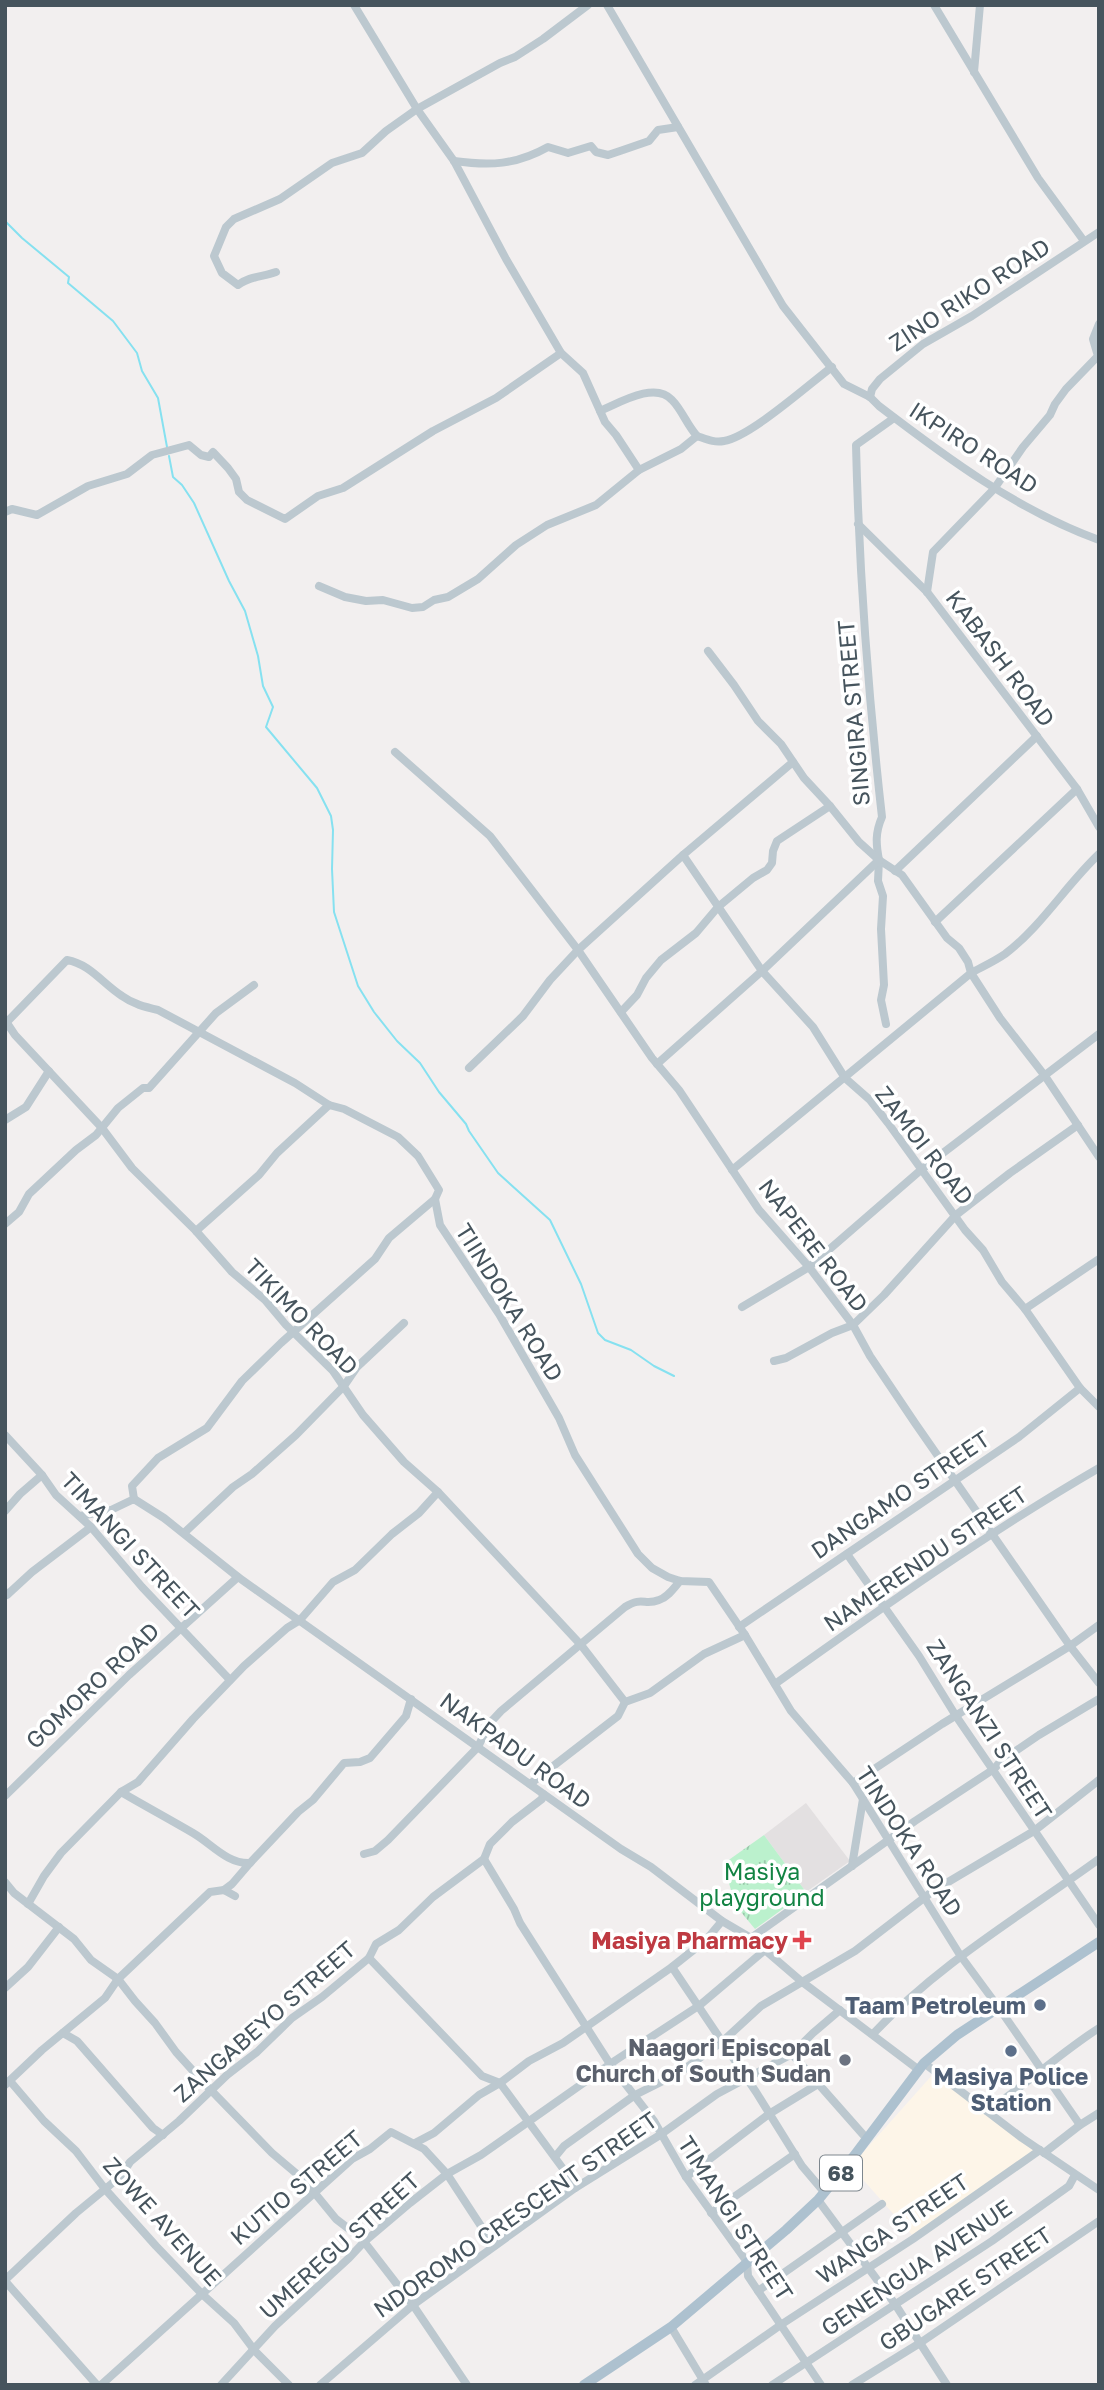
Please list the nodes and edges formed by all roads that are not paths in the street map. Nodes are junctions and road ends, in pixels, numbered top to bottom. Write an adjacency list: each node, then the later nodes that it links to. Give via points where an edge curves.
1 (354, 5): 7 (street)
2 (588, 5): 7 (street, via 515,57)
3 (607, 5): 8 (street, IKPIRO ROAD)
4 (934, 5): 6 (street)
5 (980, 5): 6 (street)
6 (974, 74): 11 (street, via 1038,178)
7 (417, 108): 9 (street); 12 (street, via 362,153 332,163 280,199 226,227 214,256 222,273 238,285)
8 (678, 127): 9 (street, via 659,130 649,141 608,155 591,146 568,153 548,146 524,159 503,163); 15 (street, IKPIRO ROAD, via 783,306)
9 (454, 161): 14 (street)
10 (1097, 237): 11 (street, ZINO RIKO ROAD)
11 (1084, 241): 16 (street, ZINO RIKO ROAD, via 923,344 880,379)
12 (276, 272)
13 (1099, 324): 21 (street, via 1093,339 1098,356 1066,389)
14 (562, 353): 17 (street, via 583,373); 22 (street, via 496,398 343,488 318,496 285,519 247,500 213,453 201,456 189,445 152,455 127,474 88,486 37,514)
15 (832, 367): 16 (street, IKPIRO ROAD, via 844,384); 19 (street, via 748,432 726,441)
16 (870, 397): 18 (street, IKPIRO ROAD)
17 (600, 411): 19 (street, via 659,392 671,398); 20 (street)
18 (894, 418): 21 (street, IKPIRO ROAD); 23 (street, SINGIRA STREET, via 856,445)
19 (697, 436): 20 (street)
20 (639, 470): 25 (street, via 596,505 547,525 478,579 423,607 354,599)
21 (994, 489): 24 (street, IKPIRO ROAD); 26 (street, via 933,552)
22 (5, 512)
23 (858, 524): 26 (street, KABASH ROAD); 36 (street, SINGIRA STREET, via 882,817 875,842)
24 (1099, 540)
25 (319, 586)
26 (927, 592): 28 (street, KABASH ROAD)
27 (708, 651): 30 (street)
28 (1037, 736): 31 (street, KABASH ROAD); 37 (street)
29 (395, 752): 40 (street, NAPERE ROAD, via 490,836)
30 (793, 762): 32 (street); 35 (street)
31 (1077, 789): 33 (street, KABASH ROAD); 39 (street)
32 (830, 806): 36 (street); 38 (street, via 777,841 767,870)
33 (1099, 827)
34 (1099, 854): 42 (street, via 1005,954)
35 (683, 855): 38 (street, ZAMOI ROAD); 40 (street)
36 (879, 860): 37 (street); 41 (street); 46 (street, SINGIRA STREET, via 881,1000)
37 (895, 871): 39 (street)
38 (718, 908): 41 (street, ZAMOI ROAD); 44 (street, via 696,933 661,960)
39 (935, 922): 42 (street, via 959,948)
40 (578, 950): 44 (street, NAPERE ROAD); 50 (street, via 523,1017)
41 (762, 971): 49 (street); 53 (street, ZAMOI ROAD, via 813,1027)
42 (971, 973): 52 (street); 53 (street)
43 (254, 985): 47 (street)
44 (621, 1012): 49 (street, NAPERE ROAD)
45 (6, 1022): 47 (street, TIINDOKA ROAD, via 67,960 80,962 122,997); 51 (street, TIKIMO ROAD)
46 (886, 1024)
47 (199, 1032): 54 (street, TIINDOKA ROAD); 57 (street, via 149,1088 118,1108)
48 (1099, 1034): 52 (street)
49 (657, 1063): 60 (street, NAPERE ROAD)
50 (469, 1068)
51 (49, 1071): 55 (street, via 26,1107); 57 (street, TIKIMO ROAD)
52 (1045, 1076): 56 (street); 59 (street)
53 (845, 1078): 59 (street, ZAMOI ROAD, via 870,1100); 60 (street)
54 (328, 1105): 61 (street, TIINDOKA ROAD, via 398,1137 418,1156 439,1190); 64 (street)
55 (5, 1120)
56 (1078, 1125): 58 (street); 62 (street)
57 (102, 1128): 63 (street, via 37,1186); 64 (street, TIKIMO ROAD, via 132,1168)
58 (1099, 1157)
59 (922, 1169): 62 (street, ZAMOI ROAD); 66 (street)
60 (732, 1170): 66 (street, NAPERE ROAD, via 759,1210)
61 (435, 1199): 71 (street); 89 (street, TIINDOKA ROAD, via 440,1225 499,1314 575,1455 638,1554 653,1569)
62 (956, 1215): 68 (street, ZAMOI ROAD); 70 (street)
63 (5, 1224)
64 (196, 1231): 71 (street, TIKIMO ROAD)
65 (1099, 1259): 68 (street)
66 (809, 1267): 67 (street); 70 (street, NAPERE ROAD)
67 (743, 1307)
68 (1025, 1309): 74 (street, ZAMOI ROAD)
69 (404, 1323): 73 (street, via 357,1367)
70 (853, 1325): 72 (street); 79 (street, NAPERE ROAD)
71 (294, 1333): 73 (street, TIKIMO ROAD); 81 (street, via 242,1381 207,1428 158,1458 132,1486)
72 (774, 1361)
73 (344, 1386): 80 (street, TIKIMO ROAD, via 404,1462); 85 (street, via 296,1435)
74 (1080, 1388): 75 (street, ZAMOI ROAD); 79 (street, DANGAMO STREET, via 1019,1437)
75 (1099, 1407)
76 (5, 1435): 78 (street, TIMANGI STREET)
77 (1099, 1468): 86 (street, NAMERENDU STREET)
78 (42, 1475): 82 (street); 83 (street, TIMANGI STREET)
79 (954, 1480): 86 (street, NAPERE ROAD); 87 (street, DANGAMO STREET)
80 (438, 1492): 92 (street, via 355,1570 333,1582); 97 (street, TIKIMO ROAD)
81 (134, 1499): 83 (street, via 111,1510); 85 (street, NAKPADU ROAD)
82 (5, 1511)
83 (80, 1516): 84 (street, TIMANGI STREET)
84 (91, 1527): 90 (street, via 7,1595); 95 (street, TIMANGI STREET)
85 (184, 1533): 88 (street, NAKPADU ROAD)
86 (992, 1535): 91 (street, NAMERENDU STREET); 98 (street, NAPERE ROAD)
87 (848, 1554): 91 (street, ZANGANZI STREET); 94 (street, DANGAMO STREET)
88 (238, 1577): 92 (street, NAKPADU ROAD); 95 (street, GOMORO ROAD)
89 (680, 1581): 94 (street, TIINDOKA ROAD, via 709,1582); 97 (street, via 658,1601 636,1600 625,1607)
90 (5, 1592)
91 (884, 1606): 101 (street, NAMERENDU STREET); 107 (street, ZANGANZI STREET)
92 (300, 1620): 99 (street); 102 (street, NAKPADU ROAD)
93 (1099, 1625): 98 (street)
94 (739, 1627): 96 (street, TINDOKA ROAD)
95 (182, 1628): 99 (street, TIMANGI STREET); 115 (street, GOMORO ROAD)
96 (745, 1635): 101 (street, TINDOKA ROAD); 104 (street, via 704,1654 650,1693)
97 (581, 1646): 104 (street, TIKIMO ROAD); 108 (street, via 501,1711)
98 (1070, 1646): 100 (street, NAPERE ROAD); 107 (street)
99 (230, 1680): 113 (street, via 138,1782)
100 (1099, 1683)
101 (775, 1684): 111 (street, TINDOKA ROAD, via 790,1711)
102 (411, 1699): 105 (street, NAKPADU ROAD); 106 (street)
103 (1099, 1699): 109 (street)
104 (625, 1702): 112 (street, via 618,1716)
105 (424, 1708): 106 (street); 108 (street, NAKPADU ROAD)
106 (406, 1716): 122 (street, via 370,1758 344,1763)
107 (956, 1716): 109 (street, ZANGANZI STREET); 111 (street)
108 (478, 1747): 112 (street, NAKPADU ROAD); 119 (street, via 388,1840)
109 (994, 1769): 117 (street, ZANGANZI STREET); 118 (street)
110 (1099, 1780): 117 (street)
111 (853, 1783): 116 (street, TINDOKA ROAD)
112 (530, 1784): 114 (street, NAKPADU ROAD)
113 (121, 1792): 122 (street, via 228,1858); 129 (street, via 61,1853)
114 (544, 1794): 121 (street, ZANGABEYO STREET, via 490,1844); 130 (street, NAKPADU ROAD)
115 (5, 1796)
116 (863, 1799): 118 (street, TINDOKA ROAD); 123 (street)
117 (1034, 1831): 124 (street, ZANGANZI STREET); 128 (street)
118 (889, 1841): 123 (street); 128 (street, TINDOKA ROAD)
119 (364, 1854)
120 (1099, 1858): 124 (street)
121 (484, 1859): 137 (street, ZANGABEYO STREET, via 376,1944); 145 (street, TIMANGI STREET)
122 (250, 1863): 126 (street)
123 (852, 1866): 133 (street)
124 (1069, 1880): 131 (street, ZANGANZI STREET); 136 (street)
125 (5, 1882): 129 (street)
126 (232, 1884): 127 (street); 127 (street, via 234,1895)
127 (224, 1890): 139 (street, via 210,1892)
128 (925, 1899): 136 (street, TINDOKA ROAD); 140 (street, via 855,1951)
129 (27, 1904): 132 (street)
130 (722, 1921): 133 (street, NAKPADU ROAD); 138 (street)
131 (1099, 1925)
132 (59, 1927): 139 (street, via 90,1960); 141 (street)
133 (751, 1938): 135 (street, NAKPADU ROAD)
134 (1099, 1942): 143 (main road, 68)
135 (765, 1950): 140 (street, NAKPADU ROAD); 142 (street, UMEREGU STREET)
136 (960, 1955): 143 (street, TINDOKA ROAD); 148 (street)
137 (369, 1958): 156 (street, via 482,2076); 158 (street, ZANGABEYO STREET)
138 (672, 1967): 142 (street); 145 (street)
139 (118, 1979): 147 (street, via 105,1998); 158 (street)
140 (801, 1981): 144 (street, NAKPADU ROAD); 149 (street, via 761,2006)
141 (5, 1988)
142 (697, 2006): 149 (street); 151 (street, UMEREGU STREET)
143 (999, 2008): 152 (main road, 68); 153 (street, TINDOKA ROAD)
144 (840, 2010): 148 (street, NAKPADU ROAD); 150 (street, NDOROMO CRESCENT STREET)
145 (587, 2027): 151 (street, TIMANGI STREET); 156 (street)
146 (1099, 2028): 153 (street)
147 (63, 2033): 155 (street); 165 (street, via 77,2041)
148 (873, 2034): 152 (street, NAKPADU ROAD)
149 (723, 2041): 154 (street); 159 (street, via 679,2073)
150 (792, 2054): 154 (street, NDOROMO CRESCENT STREET); 157 (street)
151 (610, 2064): 159 (street, TIMANGI STREET); 163 (street, UMEREGU STREET)
152 (921, 2066): 160 (street, NAKPADU ROAD); 167 (main road, 68)
153 (1042, 2071): 160 (street); 164 (street, TINDOKA ROAD)
154 (746, 2078): 162 (street); 166 (street, NDOROMO CRESCENT STREET)
155 (7, 2083): 176 (street, ZOWE AVENUE, via 76,2151)
156 (500, 2083): 163 (street); 168 (street)
157 (818, 2084): 162 (street); 167 (street)
158 (211, 2090): 165 (street, ZANGABEYO STREET); 178 (street)
159 (635, 2095): 166 (street, TIMANGI STREET); 171 (street)
160 (987, 2111): 169 (street, NAKPADU ROAD)
161 (1099, 2113): 164 (street, WANGA STREET)
162 (769, 2114): 170 (street); 174 (street)
163 (528, 2122): 171 (street); 172 (street, UMEREGU STREET)
164 (1080, 2125): 169 (street, WANGA STREET)
165 (163, 2135): 176 (street, ZANGABEYO STREET)
166 (660, 2135): 174 (street, TIMANGI STREET); 175 (street, NDOROMO CRESCENT STREET)
167 (867, 2139): 179 (main road, 68)
168 (415, 2143): 172 (street); 178 (street, KUTIO STREET, via 391,2132)
169 (1042, 2151): 173 (street, NAKPADU ROAD); 187 (street, WANGA STREET)
170 (795, 2154): 179 (street); 181 (street)
171 (555, 2157): 175 (street)
172 (447, 2174): 184 (street, UMEREGU STREET); 185 (street)
173 (1076, 2175): 177 (street, NAKPADU ROAD); 191 (street, GENENGUA AVENUE, via 1058,2194)
174 (686, 2177): 181 (street, TIMANGI STREET)
175 (575, 2188): 185 (street, NDOROMO CRESCENT STREET)
176 (105, 2189): 188 (street, ZANGABEYO STREET); 190 (street, ZOWE AVENUE)
177 (1099, 2190)
178 (314, 2192): 184 (street); 190 (street, KUTIO STREET)
179 (821, 2196): 183 (street); 186 (main road, 68)
180 (882, 2204): 183 (street)
181 (711, 2213): 186 (street, TIMANGI STREET)
182 (1099, 2221): 195 (street, GBUGARE STREET)
183 (842, 2231): 187 (street); 189 (street)
184 (363, 2242): 192 (street); 196 (street, UMEREGU STREET)
185 (494, 2246): 192 (street, NDOROMO CRESCENT STREET)
186 (747, 2262): 189 (street, TIMANGI STREET, via 748,2276); 194 (main road, 68)
187 (869, 2267): 191 (street); 193 (street, WANGA STREET)
188 (5, 2280): 199 (street)
189 (758, 2291): 193 (street, TIMANGI STREET)
190 (202, 2294): 196 (street, ZOWE AVENUE, via 234,2323); 199 (street, KUTIO STREET)
191 (895, 2304): 195 (street); 197 (street, GENENGUA AVENUE)
192 (412, 2305): 202 (street, NDOROMO CRESCENT STREET); 203 (street)
193 (782, 2324): 197 (street, TIMANGI STREET); 198 (street, WANGA STREET)
194 (671, 2327): 198 (street); 204 (main road, 68)
195 (920, 2343): 207 (street, GBUGARE STREET); 208 (street)
196 (254, 2350): 200 (street, UMEREGU STREET); 201 (street, ZOWE AVENUE)
197 (806, 2363): 205 (street, GENENGUA AVENUE); 206 (street, TIMANGI STREET)
198 (701, 2383)
199 (99, 2385)
200 (221, 2385)
201 (289, 2385)
202 (320, 2385)
203 (467, 2385)
204 (584, 2385)
205 (772, 2385)
206 (821, 2385)
207 (852, 2385)
208 (947, 2385)

